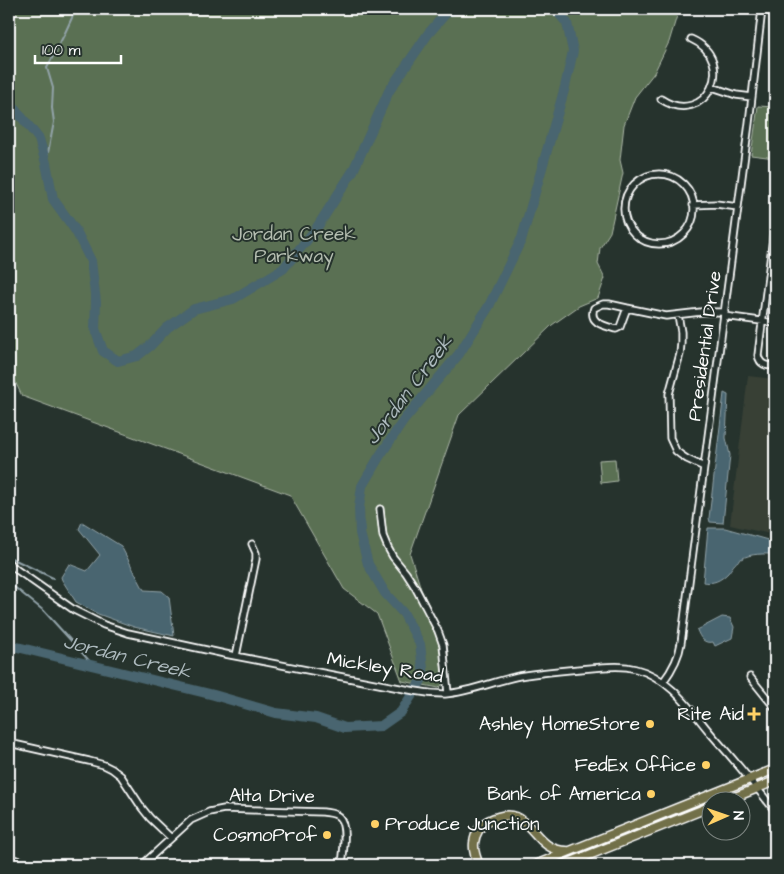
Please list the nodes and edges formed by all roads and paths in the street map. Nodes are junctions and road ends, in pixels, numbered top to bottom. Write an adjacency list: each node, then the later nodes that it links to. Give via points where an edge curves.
1 (762, 10): 2 (street); 5 (street, Presidential Drive)
2 (775, 12)
3 (690, 40): 4 (street, via 705,49 712,59 715,74)
4 (712, 87): 5 (street); 6 (street, via 701,101 688,106 675,106)
5 (752, 97): 8 (street, Presidential Drive)
6 (661, 99)
7 (693, 205): 7 (street, via 693,218 688,230 677,240 664,245 650,245 638,239 625,217 625,201 630,188 641,178 654,174 667,174 680,180 689,191); 8 (street)
8 (738, 207): 11 (street, Presidential Drive)
9 (775, 222): 13 (street)
10 (628, 308): 10 (street, via 603,304 594,308 592,315 600,324 616,329); 12 (street, via 658,315)
11 (724, 314): 12 (street); 13 (street); 16 (street, Presidential Drive)
12 (678, 315): 16 (street, via 681,343 669,394 670,438 681,456)
13 (762, 321): 14 (street); 15 (street, via 759,359 765,365)
14 (775, 323)
15 (775, 366)
16 (704, 466): 22 (street, Presidential Drive, via 680,648 674,666)
17 (380, 509): 23 (street, via 388,548 415,587 438,631 443,645)
18 (252, 544): 20 (street, via 256,559)
19 (9, 563): 20 (street, Mickley Road, via 74,610 104,625)
20 (236, 656): 23 (street, Mickley Road, via 392,687)
21 (750, 677): 24 (street)
22 (663, 682): 23 (street, Mickley Road, via 643,671 619,667 541,672); 27 (street, Mickley Road)
23 (448, 693)
24 (775, 708)
25 (9, 743): 33 (street, via 112,769 121,776 150,818)
26 (775, 768): 27 (highway)
27 (750, 778): 29 (street, Mickley Road); 34 (highway)
28 (775, 780): 29 (highway)
29 (758, 788): 30 (highway); 32 (street, Mickley Road)
30 (748, 792)
31 (702, 810): 41 (highway)
32 (775, 811)
33 (171, 838): 37 (street, Alta Drive); 38 (street, Alta Drive, via 191,820 224,809 334,814 344,826)
34 (569, 851): 39 (highway, via 550,848 522,819 505,815 485,822 478,830 473,848); 40 (highway)
35 (9, 858): 36 (street)
36 (37, 865)
37 (142, 865)
38 (342, 865)
39 (479, 865)
40 (534, 865)
41 (564, 865)

